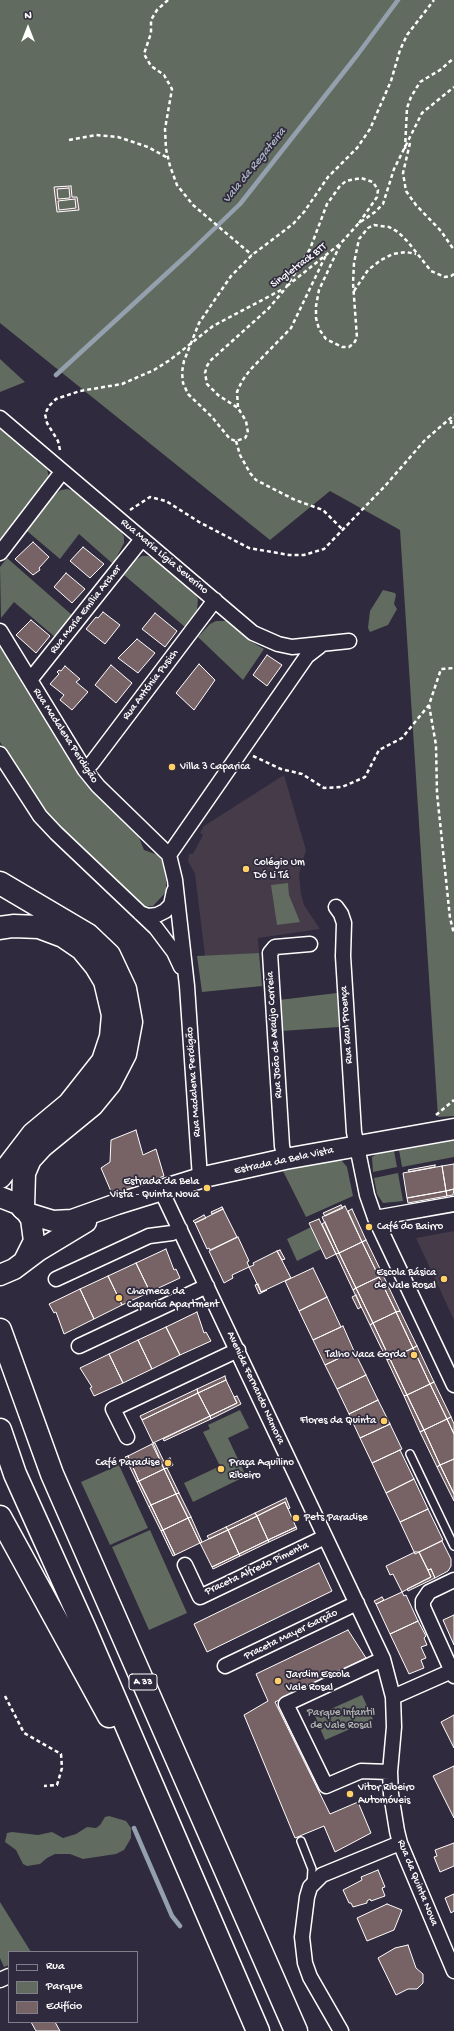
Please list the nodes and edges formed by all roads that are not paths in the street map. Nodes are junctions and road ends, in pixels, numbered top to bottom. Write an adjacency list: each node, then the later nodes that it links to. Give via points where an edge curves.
1 (0, 418): 2 (street, Rua Maria Lígia Severino)
2 (59, 469): 3 (street, Rua Maria Lígia Severino); 4 (street)
3 (142, 539): 5 (street, Rua Maria Lígia Severino); 9 (street, Rua Maria Emília Archer)
4 (0, 553)
5 (215, 600): 8 (street, Rua Maria Lígia Severino, via 264,639 292,647); 11 (street, Rua Antónia Pusich)
6 (0, 631): 9 (street, Rua Madalena Perdigão)
7 (348, 642): 8 (street, Rua Maria Lígia Severino)
8 (321, 645): 12 (street, via 307,656)
9 (30, 680): 11 (street, Rua Madalena Perdigão)
10 (0, 754): 16 (street, Rua Madalena Perdigão, via 40,816)
11 (85, 770): 12 (street, Rua Madalena Perdigão)
12 (169, 855): 13 (street, Rua Madalena Perdigão)
13 (175, 880): 16 (street, via 171,905 165,911 152,916); 19 (street, Rua Madalena Perdigão)
14 (0, 883): 29 (highway, via 88,935 109,955 125,989 131,1022 125,1054 110,1084 92,1105 30,1159 24,1173)
15 (336, 907): 21 (street, Rua Raul Proença, via 344,924 343,956)
16 (140, 913): 19 (street, Rua Madalena Perdigão, via 156,928 174,952)
17 (0, 928): 23 (highway, via 39,927 63,936 82,949 105,981 113,1015 111,1037 103,1061 69,1104 33,1134)
18 (310, 944): 22 (street, Rua João de Araújo Correia, via 275,947 270,952 282,1146)
19 (187, 986): 24 (street, Rua Madalena Perdigão)
20 (454, 1129): 21 (street, Estrada da Bela Vista)
21 (355, 1146): 22 (street, Estrada da Bela Vista); 30 (street, Rua Raul Proença)
22 (286, 1159): 24 (street, Estrada da Bela Vista)
23 (0, 1177)
24 (200, 1178): 25 (street, Estrada da Bela Vista)
25 (161, 1190): 27 (street, Estrada da Bela Vista); 31 (street, Avenida Fernando Namora)
26 (0, 1197): 29 (street)
27 (116, 1204): 29 (street, via 83,1218 63,1222 43,1219); 32 (street)
28 (454, 1204): 30 (street)
29 (25, 1210): 32 (street, via 33,1226 34,1241)
30 (375, 1218): 39 (street, Rua Raul Proença)
31 (180, 1229): 34 (street, via 172,1233 149,1236); 35 (street, Avenida Fernando Namora)
32 (24, 1261): 33 (street)
33 (4, 1274)
34 (56, 1279)
35 (207, 1286): 37 (street); 38 (street, Avenida Fernando Namora)
36 (0, 1330): 60 (highway, A 33, via 52,1474)
37 (79, 1346)
38 (238, 1350): 41 (street, via 113,1409); 44 (street, Avenida Fernando Namora)
39 (454, 1385)
40 (0, 1430): 54 (highway, A 33, via 16,1474)
41 (127, 1437)
42 (410, 1454): 45 (lane)
43 (0, 1517): 54 (highway)
44 (325, 1537): 46 (street, Praceta Alfredo Pimenta, via 200,1597); 48 (street, Avenida Fernando Namora)
45 (454, 1546)
46 (185, 1565)
47 (454, 1580): 51 (street, via 429,1592 423,1601 423,1607)
48 (357, 1603): 49 (street, Avenida Fernando Namora); 50 (street, Praceta Mayer Garção)
49 (383, 1659): 52 (street, Avenida Fernando Namora); 53 (street, via 286,1704 326,1786 361,1771)
50 (226, 1666)
51 (453, 1672): 52 (street)
52 (393, 1697): 53 (street, Rua da Quinta Nova, via 394,1727)
53 (390, 1772): 56 (street, Rua da Quinta Nova)
54 (174, 1837): 59 (highway, A 33)
55 (301, 1841): 57 (lane, via 312,1869)
56 (400, 1843): 57 (street, via 322,1875); 58 (street, Rua da Quinta Nova)
57 (310, 1887): 61 (street, via 302,1937 305,1963 310,1977)
58 (454, 1971)
59 (258, 2031)
60 (296, 2031)
61 (341, 2031)

